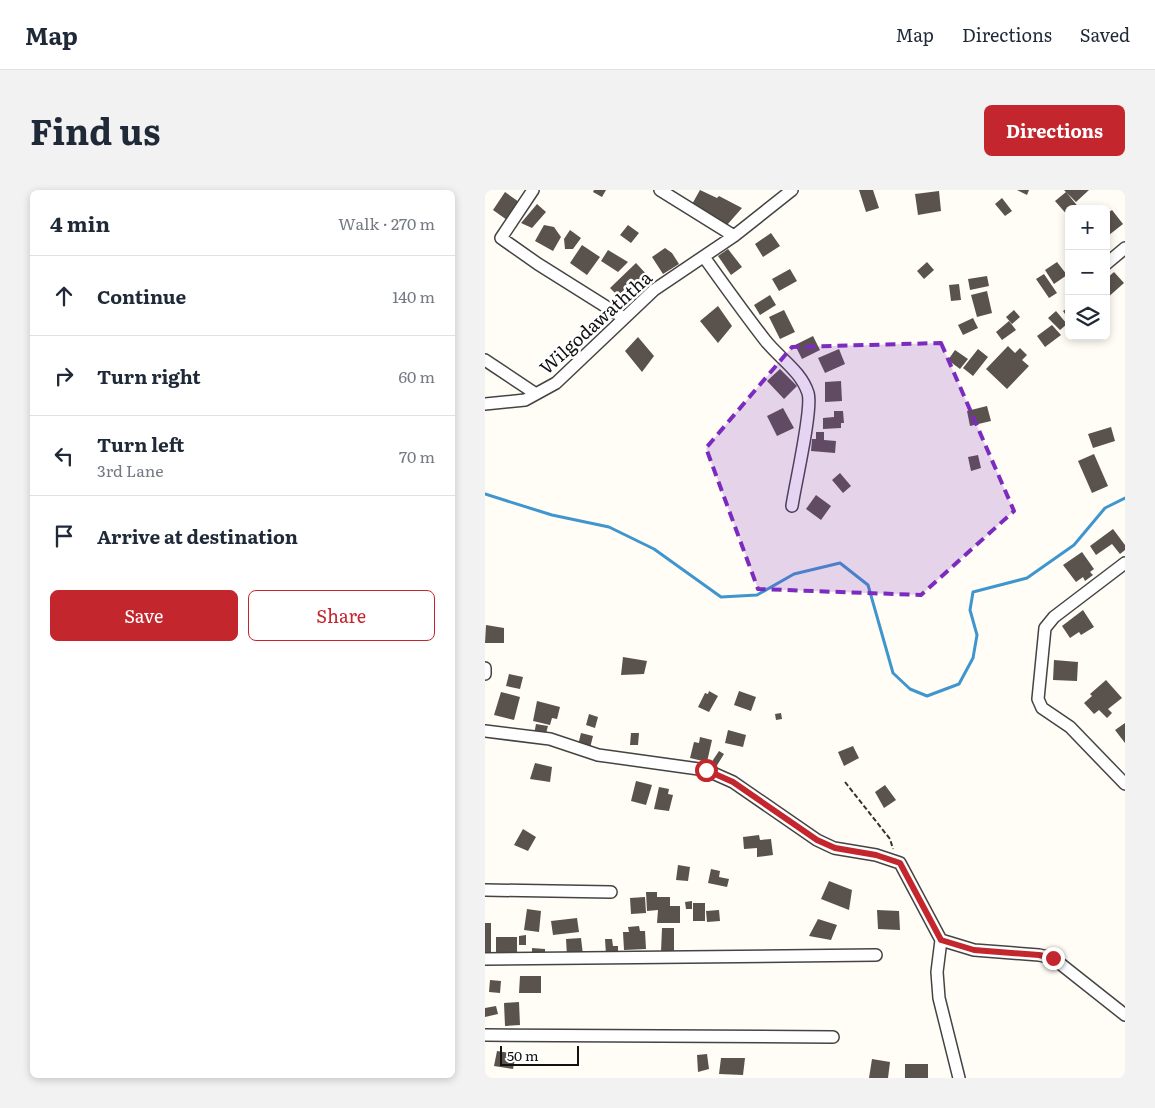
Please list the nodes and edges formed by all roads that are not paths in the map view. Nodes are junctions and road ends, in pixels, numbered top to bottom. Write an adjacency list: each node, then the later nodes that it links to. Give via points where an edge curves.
1 (533, 190): 8 (street, via 501,238)
2 (660, 190): 4 (street)
3 (792, 190): 4 (street, Wilgodawaththa)
4 (734, 236): 6 (street, Wilgodawaththa)
5 (1125, 248): 7 (street)
6 (704, 257): 8 (street, Wilgodawaththa, via 654,290); 12 (street, via 765,340 800,376 809,394)
7 (1110, 261)
8 (624, 318): 10 (street, Wilgodawaththa, via 556,384)
9 (485, 360): 10 (street)
10 (536, 394): 11 (street, Wilgodawaththa, via 525,400)
11 (485, 404)
12 (791, 506)
13 (1125, 563): 17 (street, via 1054,617 1045,628 1038,699 1042,708 1071,727)
14 (485, 668): 15 (street)
15 (485, 674)
16 (485, 732): 20 (street, via 550,739 598,755 706,770 733,782 817,840 835,848 900,863)
17 (1125, 784)
18 (485, 890): 19 (street)
19 (611, 892)
20 (941, 940): 23 (street, via 974,950 1053,958); 26 (street, via 937,972 939,998)
21 (876, 955): 22 (street)
22 (485, 959)
23 (1125, 1015)
24 (485, 1035): 25 (street)
25 (833, 1037)
26 (959, 1078)

